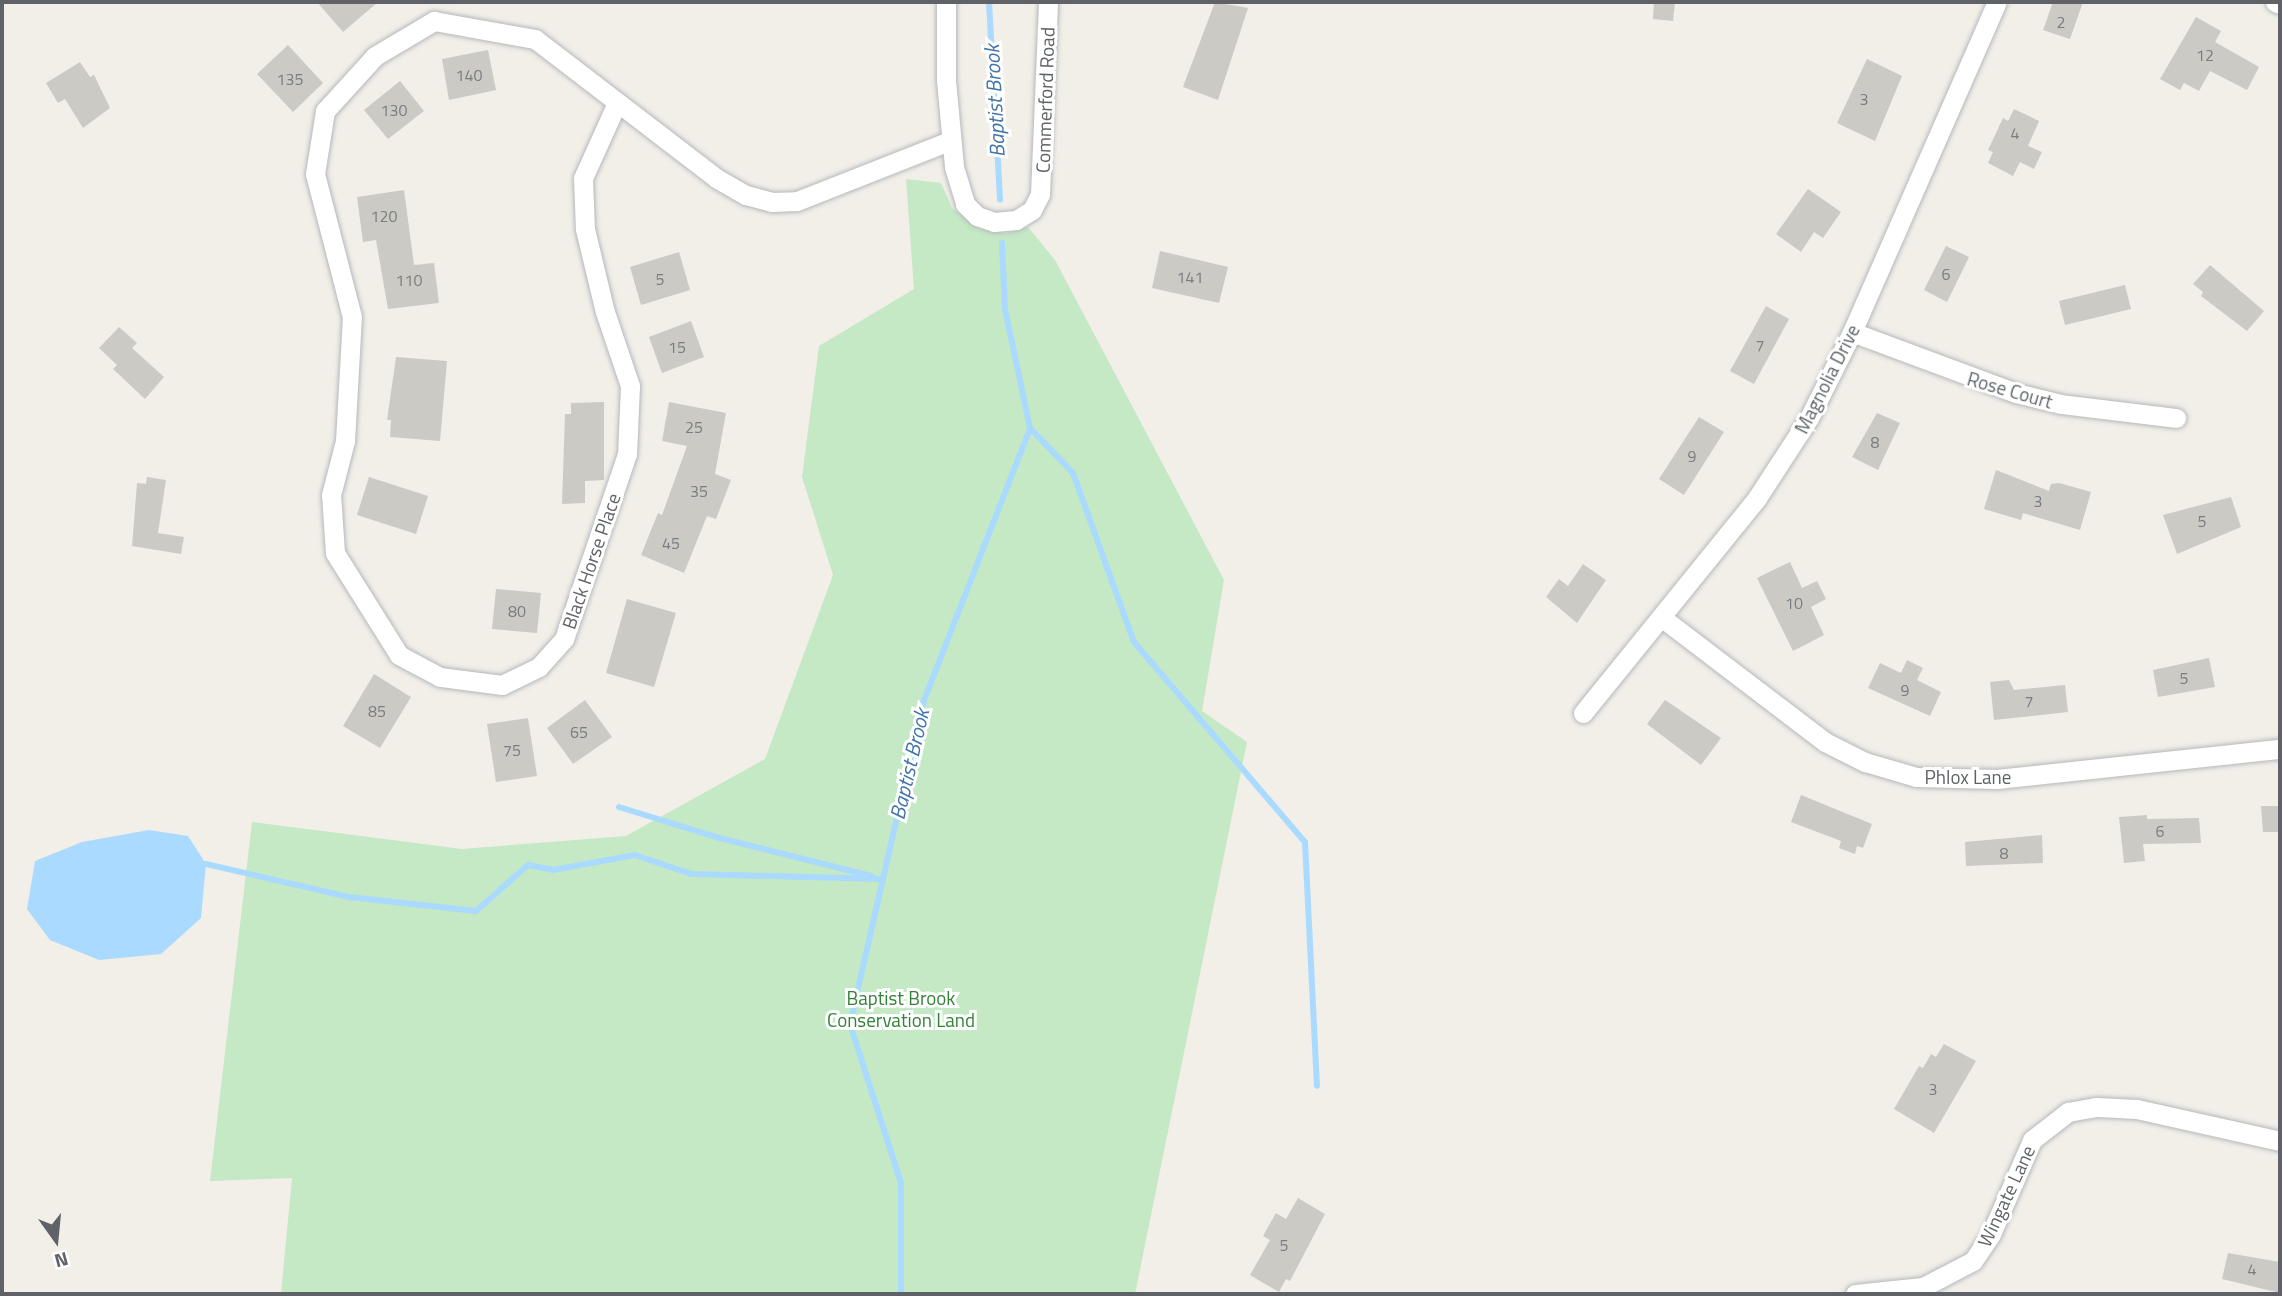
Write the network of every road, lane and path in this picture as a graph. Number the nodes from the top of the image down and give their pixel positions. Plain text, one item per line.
1 (946, 2) edge
2 (1048, 2) edge
3 (1997, 2) edge
4 (2275, 2) edge
5 (2280, 5) edge
6 (616, 105) junction
7 (949, 141) junction
8 (1853, 332) junction
9 (2176, 418) dead end
10 (1661, 617) junction
11 (1583, 713) dead end
12 (2280, 749) edge
13 (2280, 1141) edge
14 (1855, 1294) edge

1 - 7 street, Commerford Road
2 - 7 street, Commerford Road
3 - 8 street, Magnolia Drive
4 - 5 street
6 - 6 street, Black Horse Place
6 - 7 street, Black Horse Place
8 - 9 street, Rose Court
8 - 10 street, Magnolia Drive
10 - 11 street, Magnolia Drive
10 - 12 street, Phlox Lane
13 - 14 street, Wingate Lane

